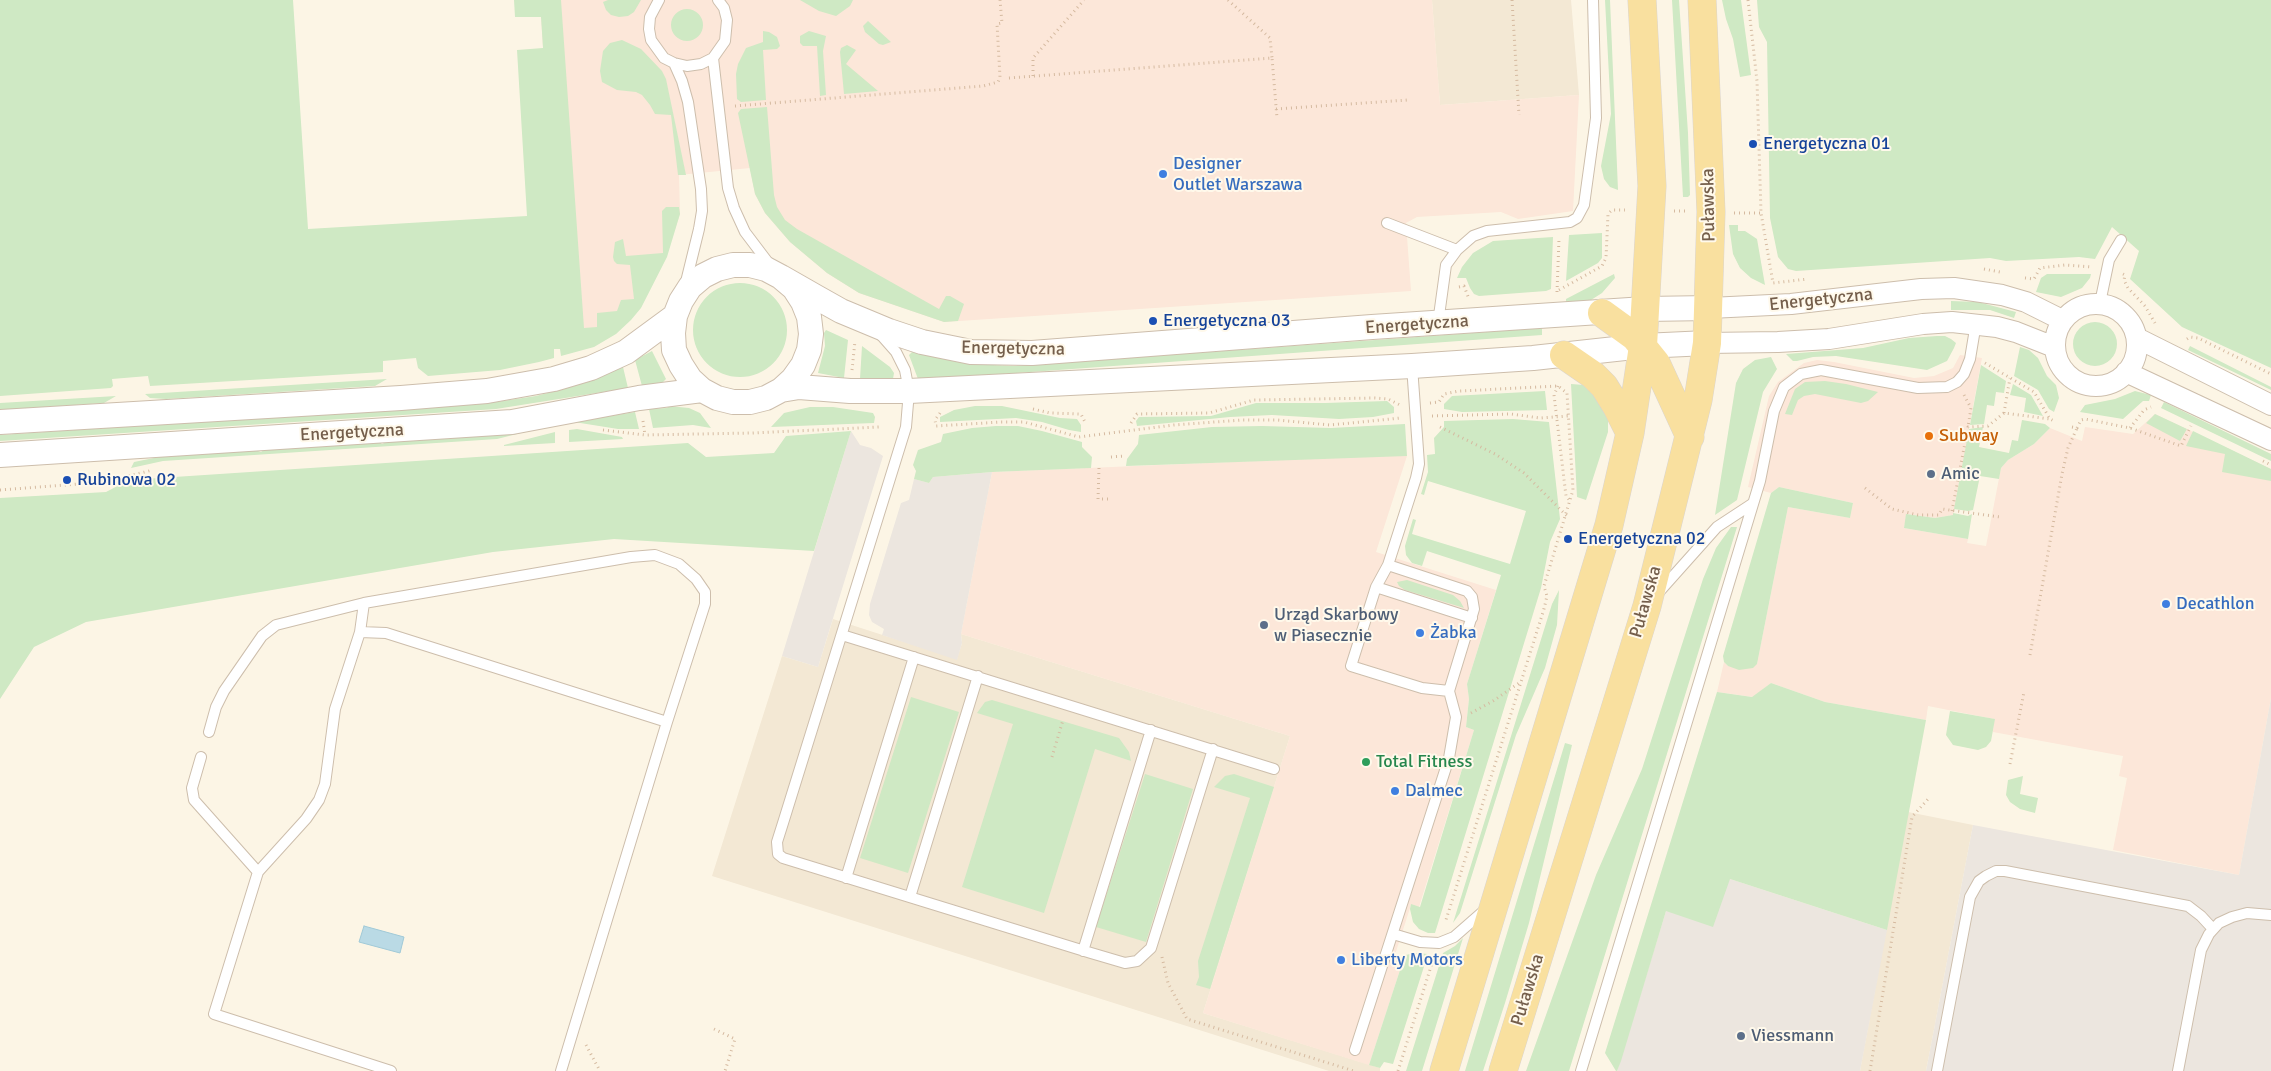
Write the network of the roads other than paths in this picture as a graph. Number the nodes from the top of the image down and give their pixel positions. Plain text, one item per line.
1 (660, 0) edge
2 (718, 0) edge
3 (1593, 0) edge
4 (1642, 0) edge
5 (1702, 0) edge
6 (712, 58) junction
7 (674, 63) junction
8 (1387, 223) dead end
9 (2120, 240) dead end
10 (1456, 250) junction
11 (781, 277) junction
12 (2100, 303) junction
13 (1710, 308) junction
14 (678, 309) junction
15 (1645, 309) junction
16 (1602, 313) junction
17 (2062, 320) junction
18 (865, 322) junction
19 (1438, 323) junction
20 (1976, 323) junction
21 (2137, 338) junction
22 (1707, 343) junction
23 (1643, 346) junction
24 (2054, 347) junction
25 (1564, 355) junction
26 (1412, 366) junction
27 (2126, 372) junction
28 (702, 390) junction
29 (781, 390) junction
30 (909, 391) junction
31 (2271, 405) edge
32 (0, 422) edge
33 (1630, 433) junction
34 (1690, 437) junction
35 (2271, 440) edge
36 (0, 455) edge
37 (1752, 504) junction
38 (1388, 566) junction
39 (1376, 587) junction
40 (364, 603) junction
41 (1647, 606) junction
42 (1472, 618) junction
43 (360, 632) junction
44 (842, 635) junction
45 (914, 657) junction
46 (978, 676) junction
47 (1449, 691) junction
48 (666, 722) junction
49 (1152, 730) junction
50 (209, 732) dead end
51 (1213, 749) junction
52 (201, 757) dead end
53 (1274, 769) dead end
54 (258, 872) junction
55 (846, 878) junction
56 (910, 897) junction
57 (1495, 902) junction
58 (2271, 915) edge
59 (2213, 930) junction
60 (1393, 934) junction
61 (1084, 950) junction
62 (1355, 1050) dead end
63 (391, 1071) edge
64 (561, 1071) edge
65 (1444, 1071) edge
66 (1503, 1071) edge
67 (1581, 1071) edge
68 (1938, 1071) edge
69 (2178, 1071) edge

1 - 7 lane
2 - 6 lane
3 - 10 lane
4 - 15 main road
5 - 13 main road, Puławska
6 - 7 lane
6 - 11 lane
7 - 14 lane
8 - 10 lane
9 - 12 lane
10 - 19 lane
11 - 14 street, Energetyczna
11 - 18 street, Energetyczna
11 - 29 street, Energetyczna
12 - 17 street
12 - 21 street
13 - 15 street, Energetyczna
13 - 17 street, Energetyczna
13 - 22 main road, Puławska
14 - 28 street, Energetyczna
14 - 32 street, Energetyczna
15 - 16 street, Energetyczna
15 - 23 main road
16 - 19 street, Energetyczna
16 - 23 main road
17 - 24 street
18 - 19 street, Energetyczna
18 - 30 lane
20 - 22 street, Energetyczna
20 - 24 street, Energetyczna
20 - 37 lane
21 - 27 street
21 - 31 street
22 - 23 street, Energetyczna
22 - 34 main road, Puławska
23 - 25 street, Energetyczna
23 - 33 main road
23 - 34 main road
24 - 27 street
25 - 26 street, Energetyczna
25 - 33 main road
26 - 30 street, Energetyczna
26 - 38 lane
27 - 35 street
28 - 29 street, Energetyczna
28 - 36 street, Energetyczna
29 - 30 street, Energetyczna
30 - 44 lane
33 - 57 main road
34 - 41 main road, Puławska
37 - 41 lane
37 - 67 lane
38 - 39 lane
38 - 42 lane
39 - 42 lane
39 - 47 lane
40 - 43 lane
40 - 48 lane
40 - 50 lane
41 - 66 main road, Puławska
42 - 47 lane
43 - 48 lane
43 - 54 lane
44 - 45 lane
44 - 55 lane
45 - 46 lane
45 - 55 lane
46 - 49 lane
46 - 56 lane
47 - 60 lane
48 - 64 lane
49 - 51 lane
49 - 61 lane
51 - 53 lane
51 - 61 lane
52 - 54 lane
54 - 63 lane
55 - 56 lane
56 - 61 lane
57 - 60 lane
57 - 65 main road
58 - 59 lane
59 - 68 lane
59 - 69 lane
60 - 62 lane

